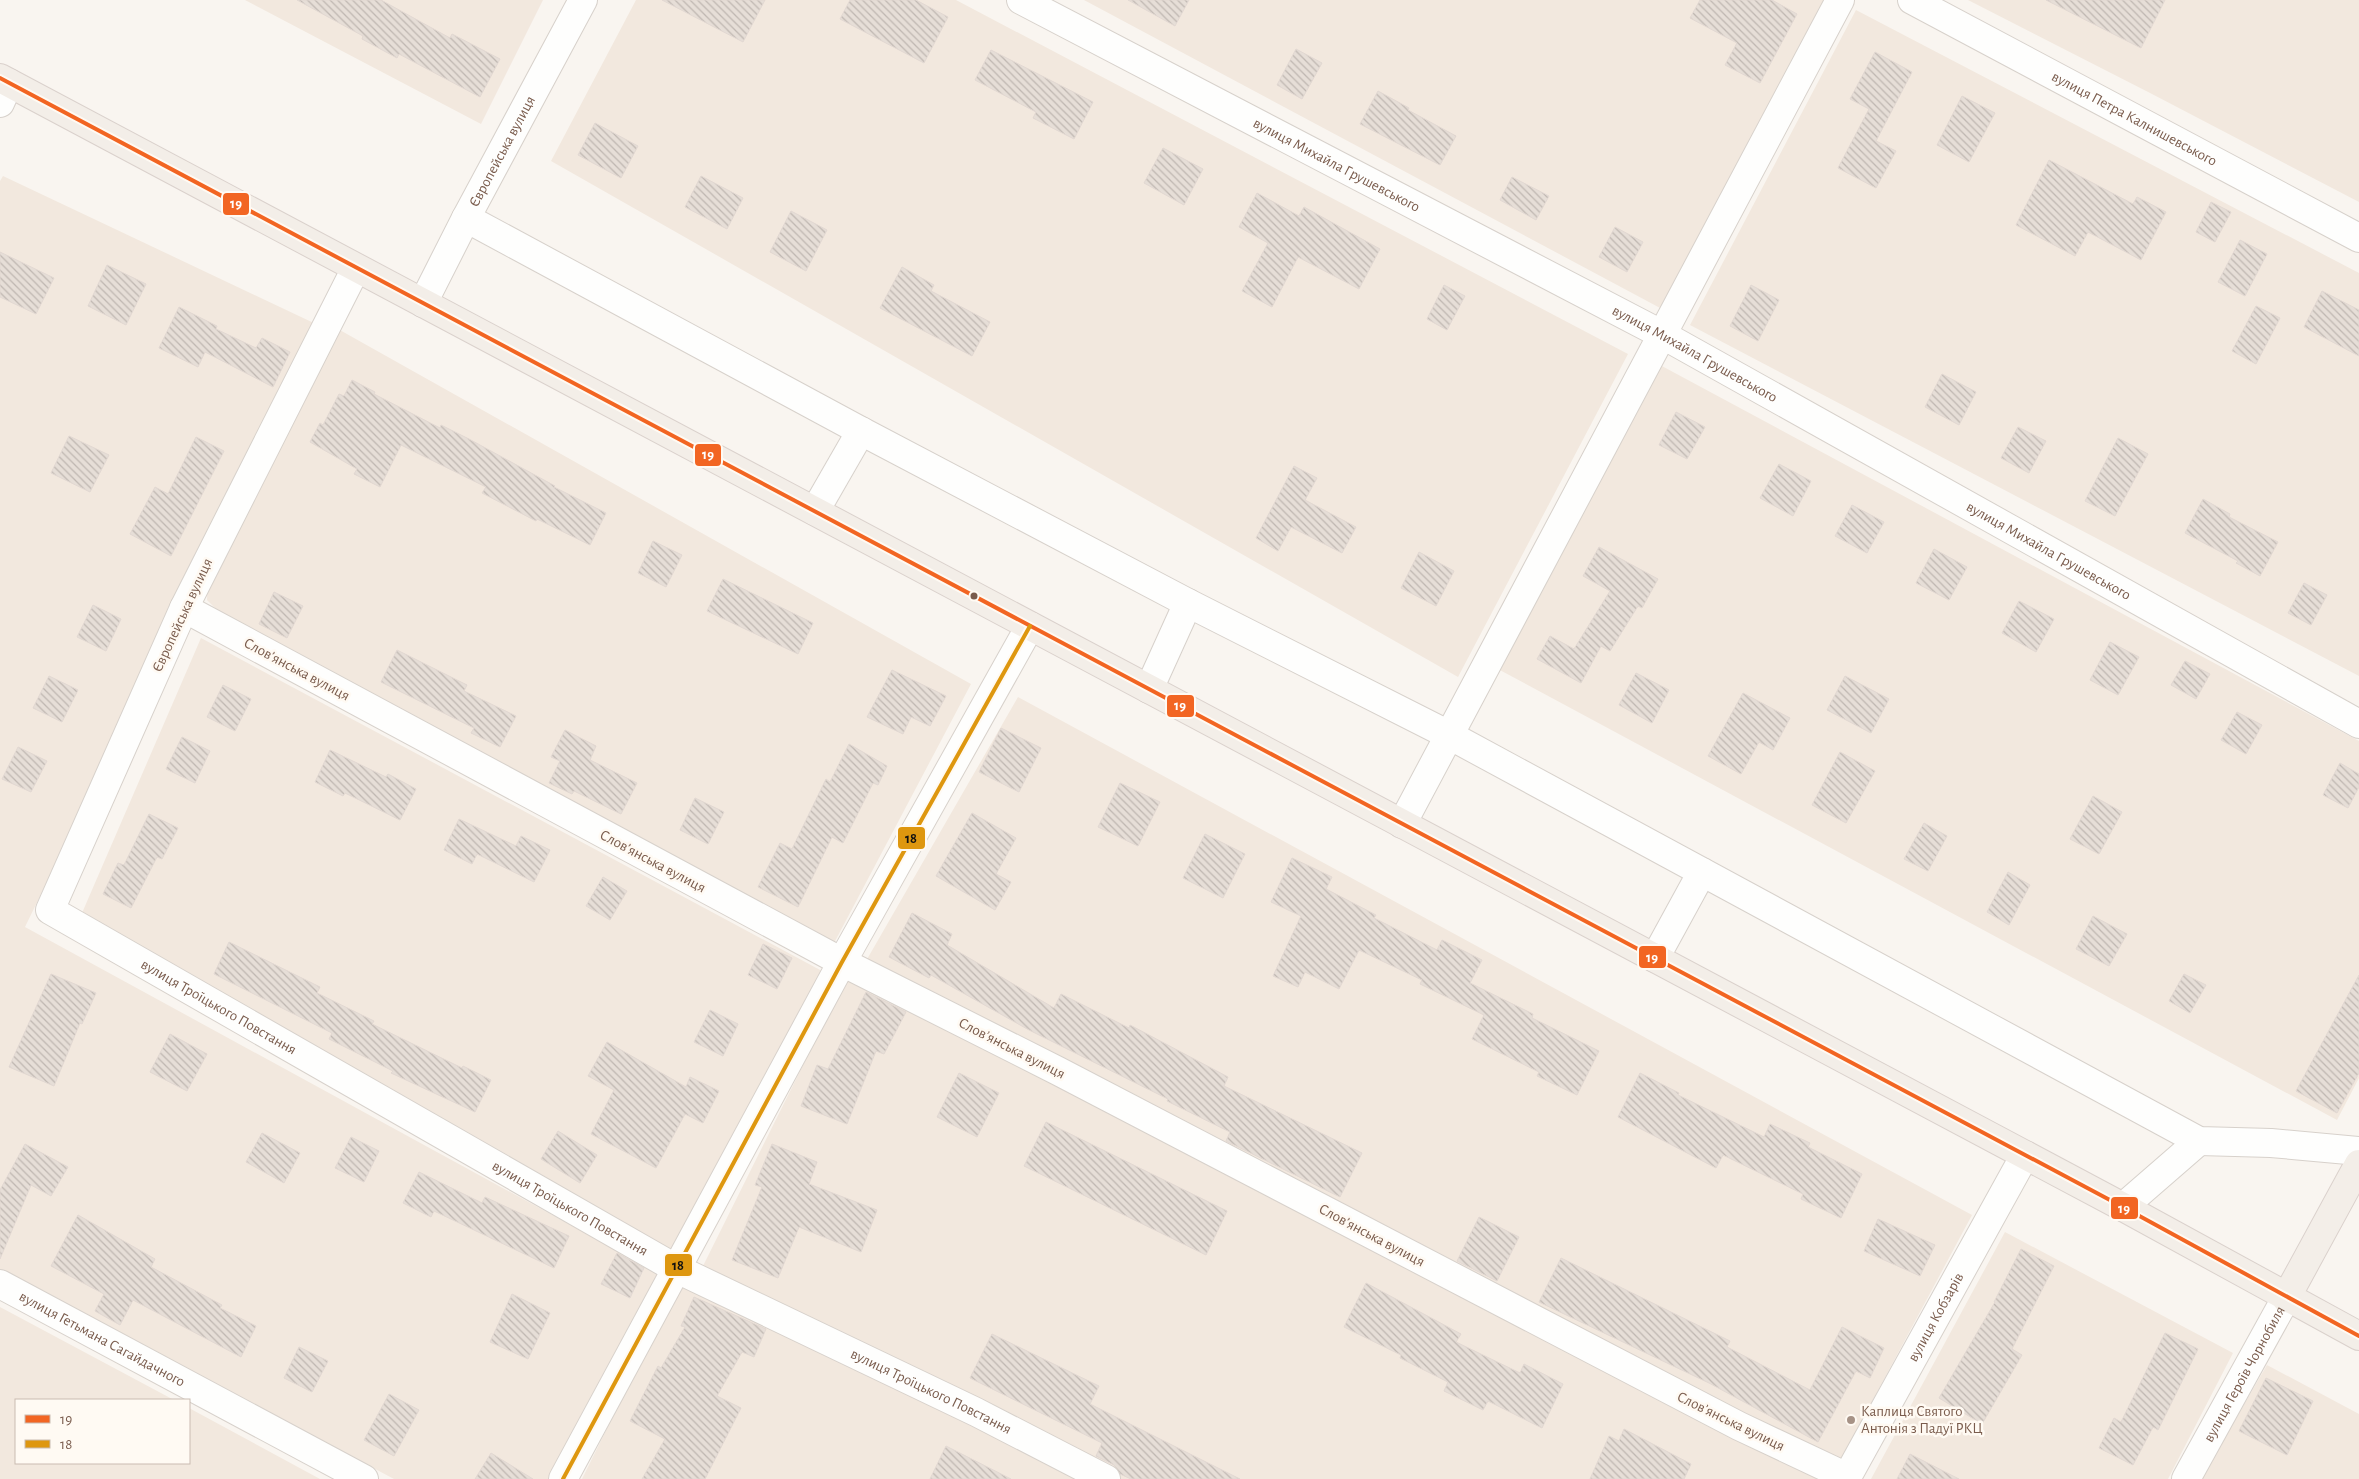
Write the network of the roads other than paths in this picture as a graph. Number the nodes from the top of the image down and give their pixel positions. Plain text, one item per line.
1 (583, 0) edge
2 (1021, 0) edge
3 (1840, 0) edge
4 (1912, 0) edge
5 (3, 88) edge
6 (466, 218) junction
7 (2359, 238) edge
8 (356, 268) junction
9 (423, 303) junction
10 (1663, 335) junction
11 (861, 431) junction
12 (815, 511) junction
13 (1188, 603) junction
14 (184, 608) junction
15 (1030, 626) junction
16 (1149, 689) junction
17 (2359, 724) edge
18 (1449, 735) junction
19 (1402, 824) junction
20 (1702, 872) junction
21 (50, 910) joint
22 (1655, 958) junction
23 (842, 962) junction
24 (2199, 1141) junction
25 (2359, 1151) edge
26 (2025, 1155) junction
27 (2359, 1164) edge
28 (2123, 1207) junction
29 (675, 1268) junction
30 (0, 1284) edge
31 (2286, 1298) junction
32 (2359, 1336) edge
33 (1846, 1478) edge
34 (364, 1479) edge
35 (563, 1479) edge
36 (1106, 1479) edge
37 (2186, 1479) edge

1 - 6 street, Європейська вулиця
2 - 10 street, вулиця Михайла Грушевського
3 - 10 street
4 - 7 street, вулиця Петра Калнишевського
5 - 8 main road
6 - 9 street, Європейська вулиця
6 - 11 street
8 - 9 main road
8 - 14 street, Європейська вулиця
9 - 12 main road
10 - 17 street, вулиця Михайла Грушевського
10 - 18 street
11 - 12 street
11 - 13 street
12 - 15 main road
13 - 16 street
13 - 18 street
14 - 21 street, Європейська вулиця
14 - 23 street, Словʼянська вулиця
15 - 16 main road
15 - 23 street
16 - 19 main road
18 - 19 street
18 - 20 street
19 - 22 main road
20 - 22 street
20 - 24 street
21 - 29 street, вулиця Троїцького Повстання
22 - 26 main road
23 - 29 street
23 - 33 street, Словʼянська вулиця
24 - 25 street
24 - 28 street
26 - 28 main road
26 - 33 street, вулиця Кобзарів
27 - 31 main road, вулиця Героїв Чорнобиля
28 - 31 main road
29 - 35 street
29 - 36 street, вулиця Троїцького Повстання
30 - 34 street, вулиця Гетьмана Сагайдачного
31 - 32 main road
31 - 37 street, вулиця Героїв Чорнобиля

